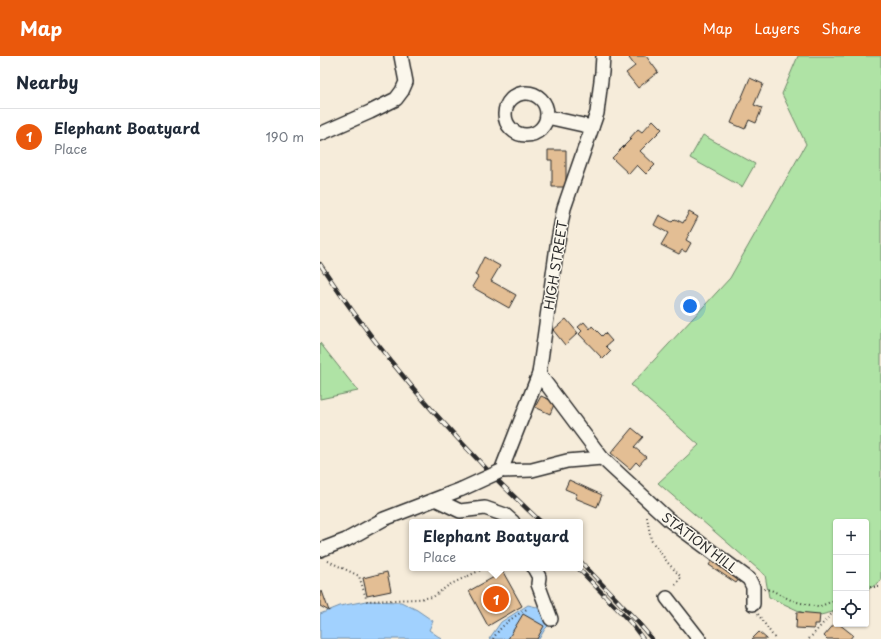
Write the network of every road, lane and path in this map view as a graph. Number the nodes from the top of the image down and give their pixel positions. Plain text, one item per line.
1 (401, 56) edge
2 (603, 56) edge
3 (547, 117) dead end
4 (592, 127) junction
5 (320, 134) edge
6 (539, 374) junction
7 (602, 458) junction
8 (502, 472) junction
9 (437, 500) junction
10 (644, 513) dead end
11 (510, 519) edge
12 (323, 555) edge
13 (479, 571) edge
14 (536, 571) edge
15 (753, 587) junction
16 (869, 587) edge
17 (881, 587) edge
18 (667, 598) joint
19 (833, 601) edge
20 (753, 604) joint
21 (527, 609) dead end
22 (833, 612) edge
23 (551, 619) dead end
24 (493, 639) edge
25 (699, 639) edge
26 (775, 639) edge
27 (809, 639) edge

1 - 5 street
2 - 4 street, HIGH STREET
3 - 4 street
4 - 6 street, HIGH STREET
6 - 7 street, STATION HILL
6 - 8 street, HIGH STREET
7 - 8 street
7 - 15 street, STATION HILL
8 - 9 street, bridge
9 - 11 street
9 - 12 street
10 - 18 path
12 - 13 path
14 - 23 street
15 - 19 path
15 - 20 street
16 - 17 path
18 - 25 street
20 - 26 path
21 - 24 path
22 - 27 path

